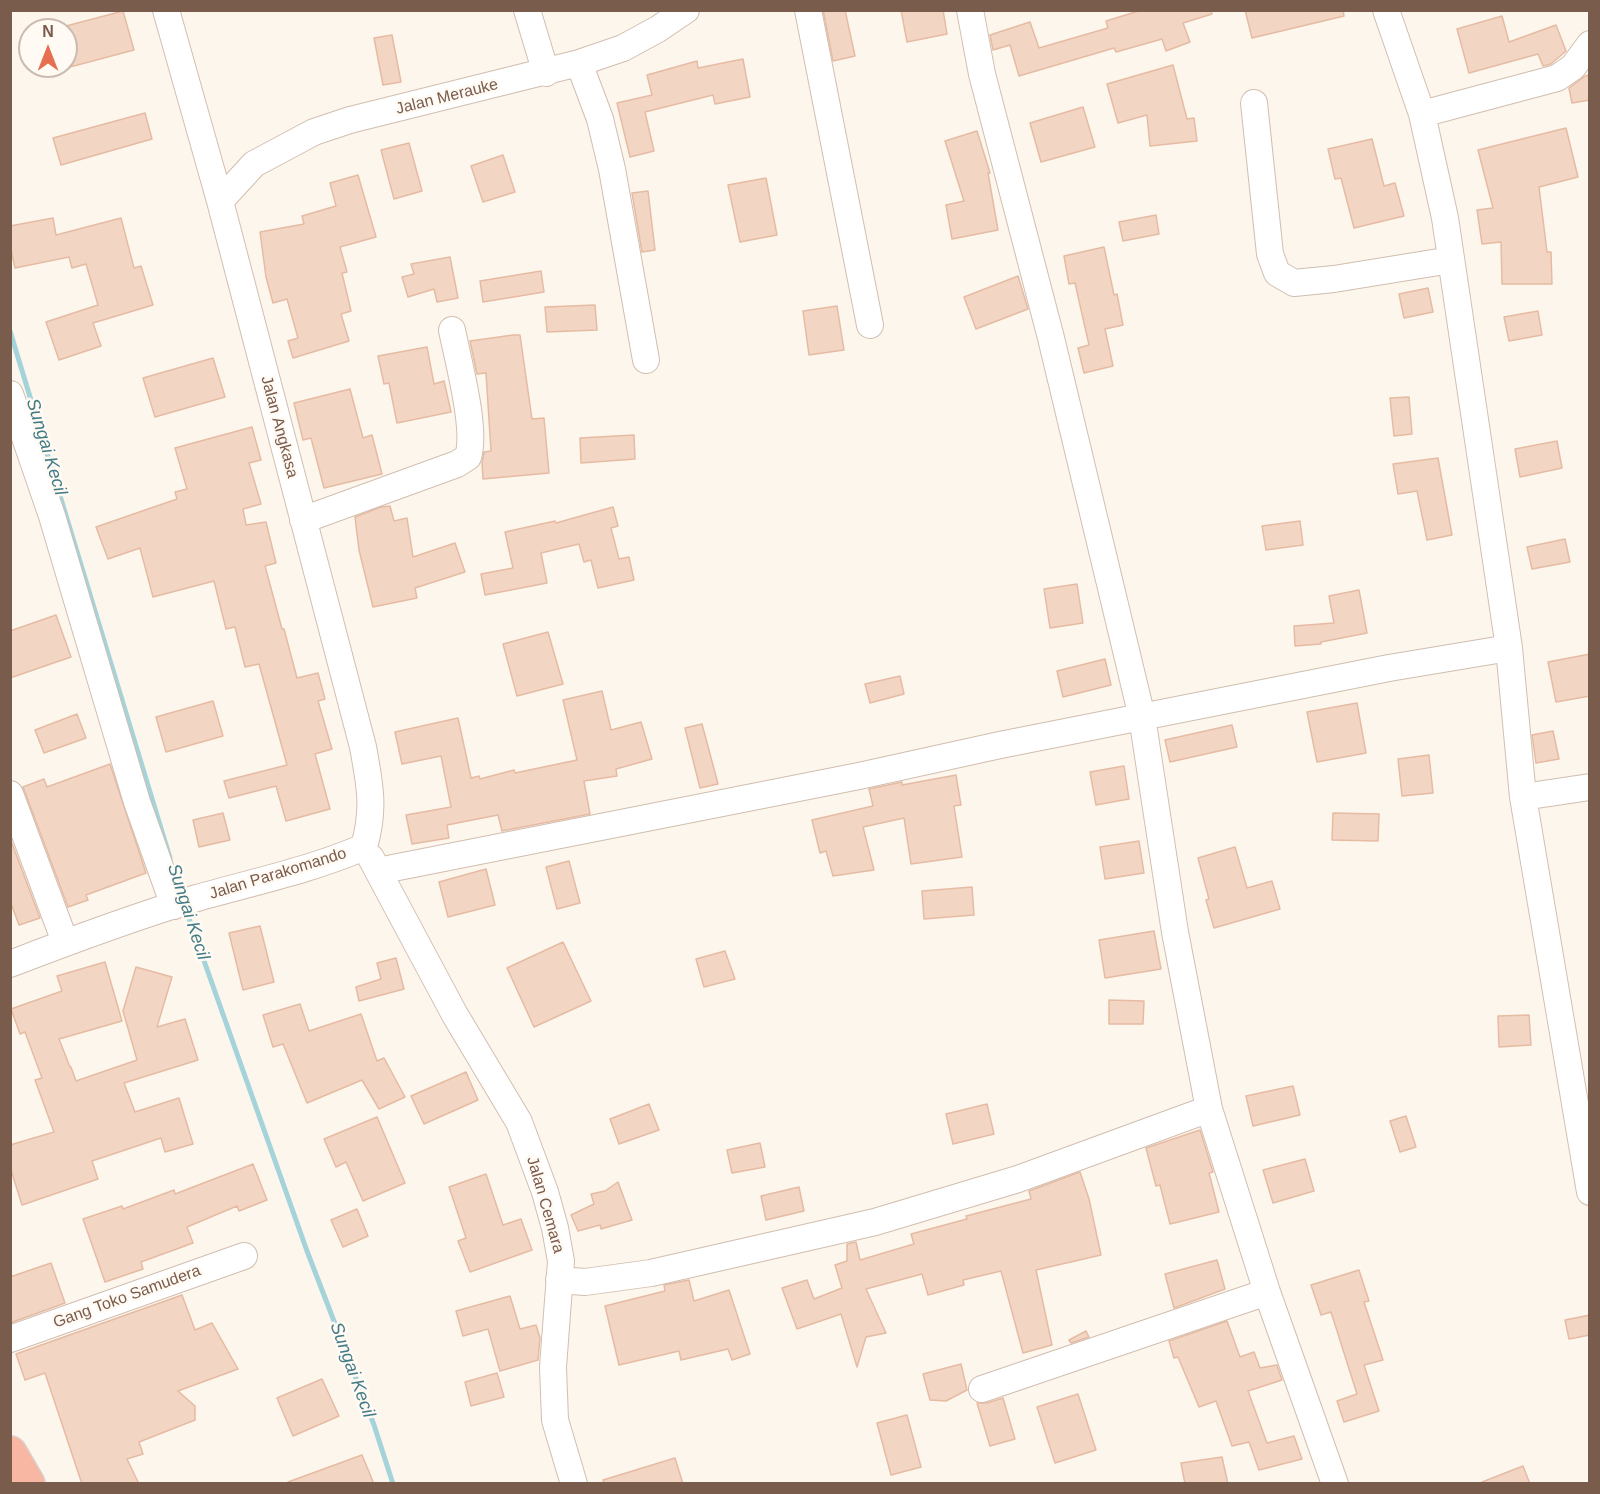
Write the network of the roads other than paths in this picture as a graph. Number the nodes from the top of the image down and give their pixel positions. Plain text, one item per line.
1 (166, 10) edge
2 (527, 10) edge
3 (686, 10) edge
4 (808, 10) edge
5 (970, 10) edge
6 (1386, 10) edge
7 (1590, 44) edge
8 (579, 63) junction
9 (546, 73) junction
10 (1254, 103) dead end
11 (1422, 114) junction
12 (220, 201) junction
13 (1451, 260) junction
14 (870, 325) dead end
15 (452, 330) dead end
16 (646, 360) dead end
17 (10, 394) edge
18 (303, 520) junction
19 (1509, 648) junction
20 (1142, 717) junction
21 (1590, 786) edge
22 (10, 794) edge
23 (1522, 797) junction
24 (364, 847) junction
25 (378, 871) junction
26 (183, 903) junction
27 (65, 942) junction
28 (10, 964) edge
29 (455, 1016) joint
30 (1209, 1109) junction
31 (1590, 1192) edge
32 (244, 1256) dead end
33 (560, 1280) junction
34 (1267, 1292) junction
35 (10, 1339) edge
36 (982, 1389) dead end
37 (10, 1453) edge
38 (28, 1484) edge
39 (574, 1484) edge
40 (1335, 1484) edge

1 - 12 street, Jalan Angkasa
2 - 9 street
3 - 8 street, Jalan Merauke
4 - 14 street
5 - 20 street
6 - 11 street
7 - 11 street
8 - 9 street, Jalan Merauke
8 - 16 street
9 - 12 street, Jalan Merauke
10 - 13 street
11 - 13 street
12 - 18 street, Jalan Angkasa
13 - 19 street
15 - 18 street
17 - 26 street
18 - 24 street, Jalan Angkasa
19 - 20 street
19 - 23 street
20 - 25 street
20 - 30 street
21 - 23 street
22 - 27 street
23 - 31 street
24 - 25 street, Jalan Parakomando
24 - 26 street, Jalan Parakomando
25 - 29 street, Jalan Parakomando
26 - 27 street, Jalan Parakomando
27 - 28 street, Jalan Parakomando
29 - 33 street, Jalan Cemara
30 - 33 street
30 - 34 street
32 - 35 street, Gang Toko Samudera
33 - 39 street, Jalan Cemara
34 - 36 street
34 - 40 street
37 - 38 highway

